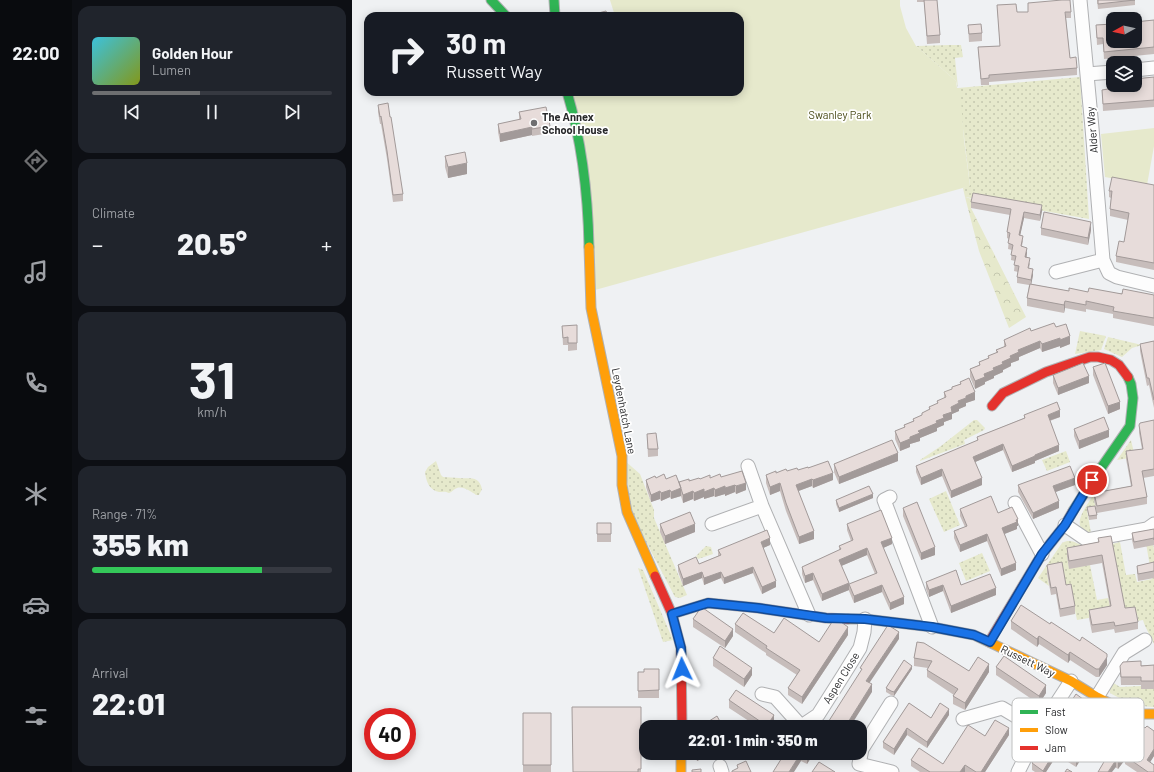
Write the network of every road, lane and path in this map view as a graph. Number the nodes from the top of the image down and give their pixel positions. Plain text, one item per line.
1 (491, 0) edge
2 (554, 0) edge
3 (1080, 0) edge
4 (502, 12) edge
5 (555, 12) edge
6 (1154, 68) edge
7 (1142, 69) edge
8 (1106, 73) edge
9 (1088, 74) junction
10 (568, 96) edge
11 (1103, 260) junction
12 (1056, 272) dead end
13 (1154, 286) edge
14 (992, 406) dead end
15 (748, 466) dead end
16 (890, 497) dead end
17 (1015, 503) dead end
18 (762, 506) junction
19 (712, 524) dead end
20 (1154, 524) edge
21 (1065, 525) junction
22 (1042, 554) junction
23 (672, 614) junction
24 (809, 615) junction
25 (865, 619) junction
26 (932, 627) junction
27 (1145, 640) dead end
28 (990, 642) junction
29 (1071, 681) junction
30 (762, 694) dead end
31 (1097, 697) joint
32 (1060, 698) edge
33 (891, 703) dead end
34 (1012, 714) edge
35 (963, 719) dead end
36 (682, 720) edge
37 (794, 720) edge
38 (810, 720) edge
39 (681, 760) edge
40 (1023, 762) edge
41 (681, 772) edge
42 (892, 772) edge
43 (1018, 772) edge

1 - 4 street
2 - 5 street
3 - 9 street, Alder Way
6 - 7 street
8 - 9 street
9 - 11 street, Alder Way
10 - 23 street, Leydenhatch Lane
11 - 12 street
11 - 13 street
14 - 21 street
15 - 18 street
16 - 26 street
17 - 22 street
18 - 19 street
18 - 24 street
20 - 21 street
21 - 22 street
22 - 28 street
23 - 24 street, Russett Way
23 - 36 street, Leydenhatch Lane
24 - 25 street, Russett Way
25 - 26 street, Russett Way
25 - 38 street, Aspen Close
26 - 28 street, Russett Way
27 - 31 street
28 - 29 street, Russett Way
29 - 31 street, Russett Way
29 - 32 street
30 - 37 street, Aspen Close
33 - 42 street
34 - 35 street
39 - 41 street
40 - 43 street

